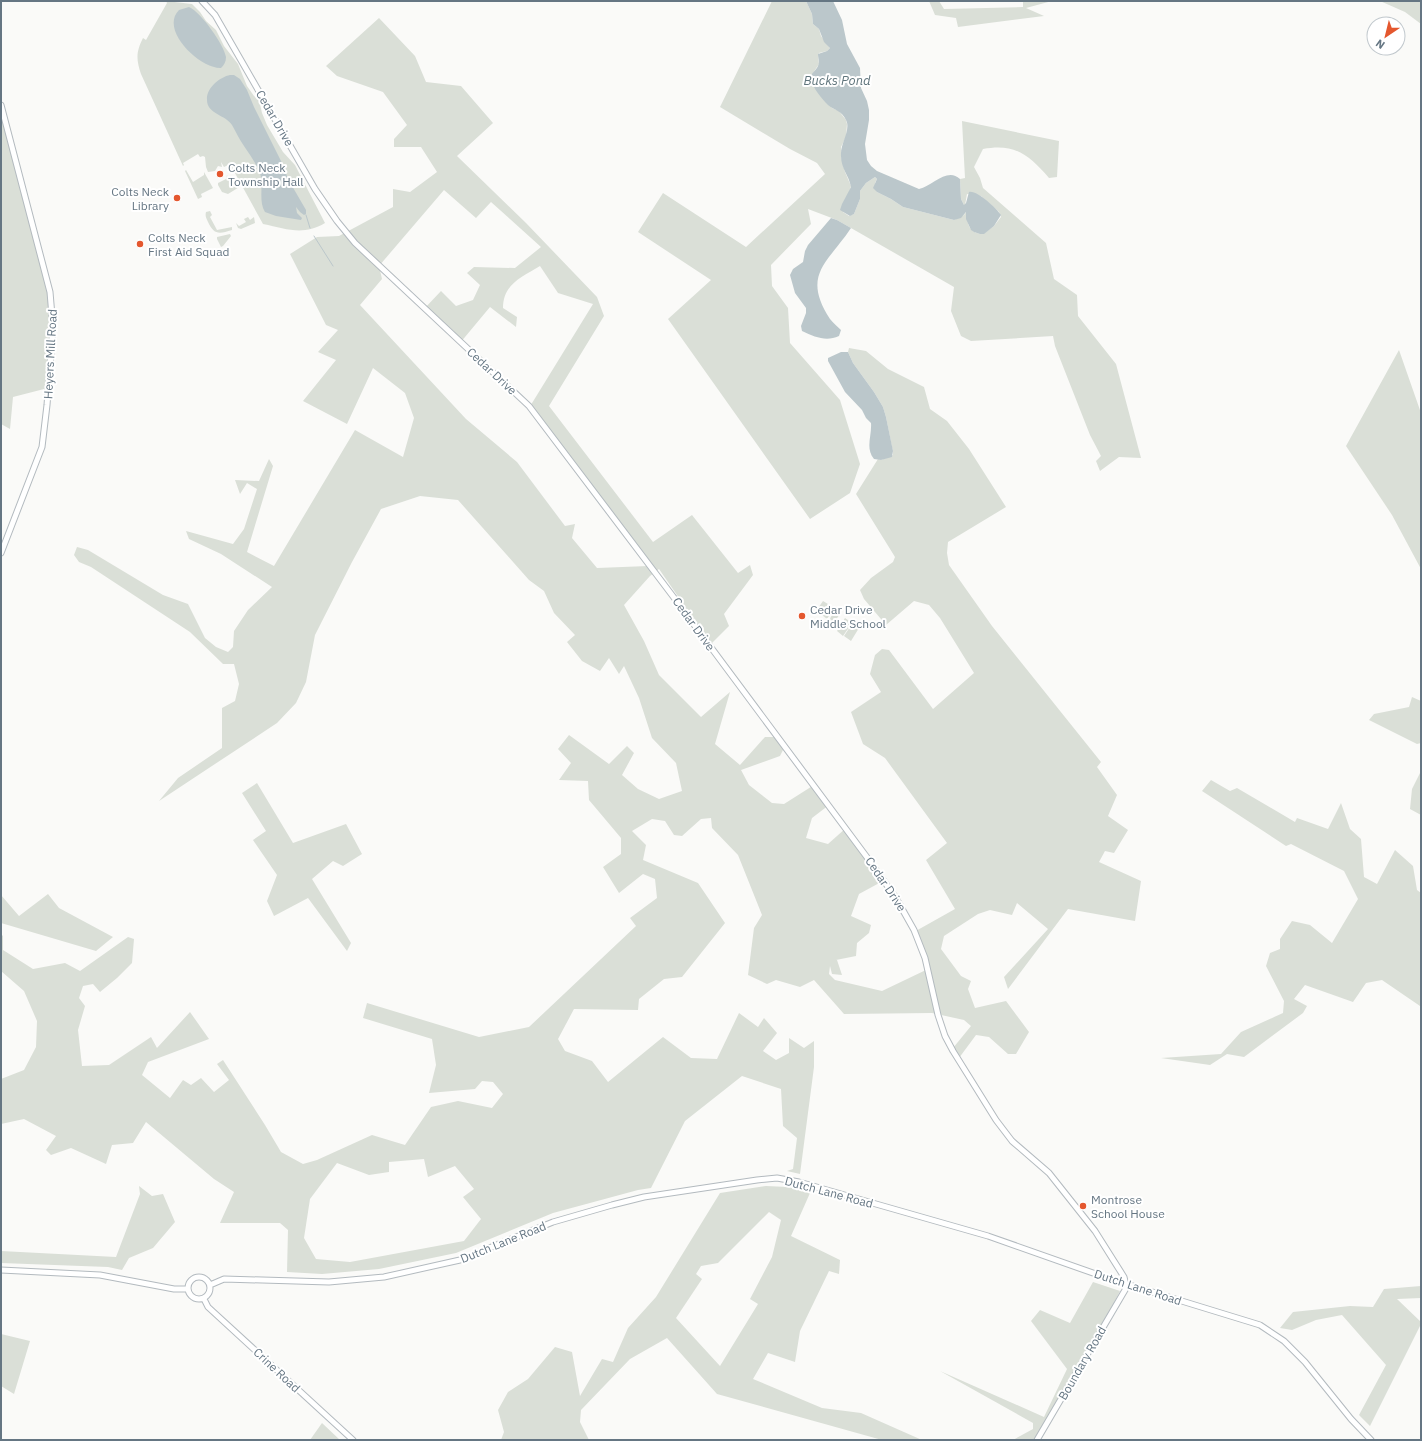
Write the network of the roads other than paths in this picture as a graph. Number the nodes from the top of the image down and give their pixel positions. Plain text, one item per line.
1 (202, 1) edge
2 (1, 105) edge
3 (1, 553) edge
4 (1, 1270) edge
5 (210, 1285) junction
6 (1126, 1285) junction
7 (188, 1289) junction
8 (204, 1298) junction
9 (352, 1440) edge
10 (1037, 1440) edge
11 (1371, 1440) edge

1 - 6 street, Cedar Drive
2 - 3 street, Heyers Mill Road
4 - 7 street
5 - 6 street, Dutch Lane Road
5 - 7 street
5 - 8 street
6 - 10 street, Boundary Road
6 - 11 street, Dutch Lane Road
7 - 8 street, Crine Road
8 - 9 street, Crine Road

